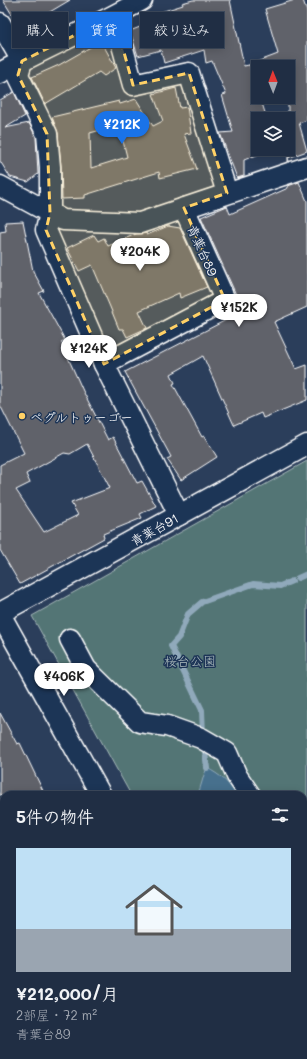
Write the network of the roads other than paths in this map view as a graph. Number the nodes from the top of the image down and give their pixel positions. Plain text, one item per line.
1 (142, 0) edge
2 (121, 12) edge
3 (0, 23) edge
4 (76, 35) edge
5 (123, 48) edge
6 (22, 61) junction
7 (0, 73) edge
8 (307, 167) edge
9 (0, 186) edge
10 (227, 194) junction
11 (184, 208) junction
12 (50, 213) junction
13 (104, 364) junction
14 (307, 445) edge
15 (179, 515) junction
16 (0, 613) edge
17 (70, 639) dead end
18 (99, 791) edge
19 (247, 791) edge

1 - 2 street
3 - 6 street
4 - 6 street
5 - 10 street
6 - 7 street
6 - 12 street
8 - 10 street
9 - 12 street
10 - 11 street
11 - 12 street
11 - 13 street, 青葉台89
12 - 13 street
13 - 15 street
14 - 15 street, 青葉台91
15 - 16 street, 青葉台91
16 - 18 street
17 - 19 street

